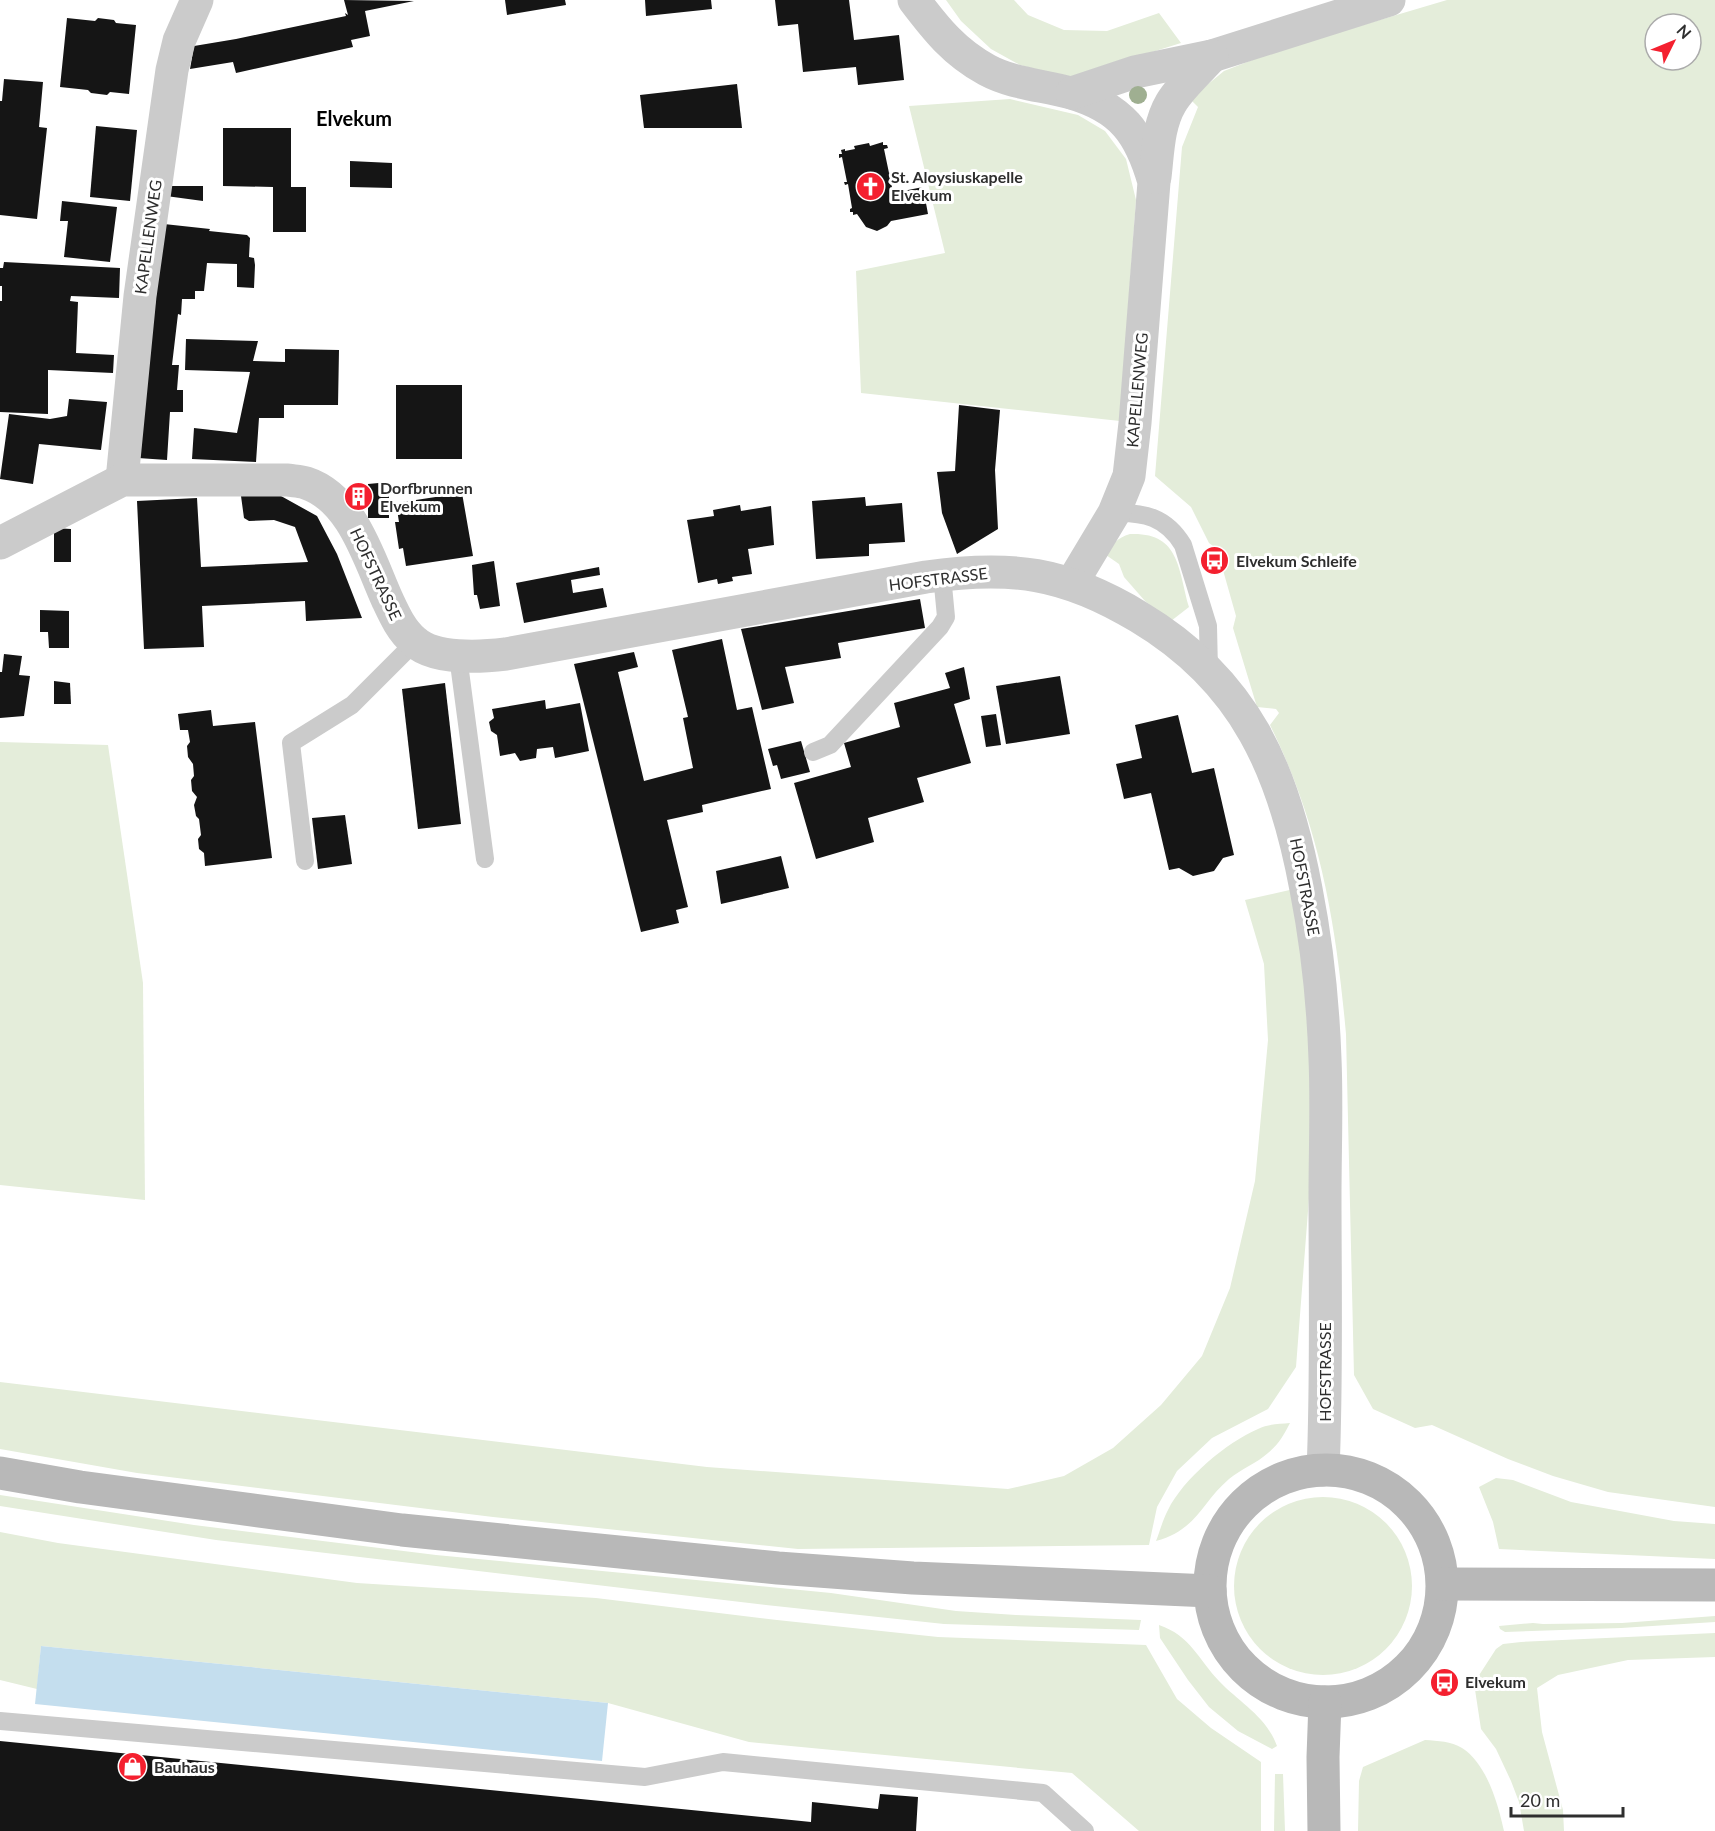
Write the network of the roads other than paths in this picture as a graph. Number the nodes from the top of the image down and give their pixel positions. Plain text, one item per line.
1 (197, 0) edge
2 (914, 0) edge
3 (1389, 0) edge
4 (1212, 56) junction
5 (1072, 93) junction
6 (1154, 182) junction
7 (122, 480) junction
8 (1114, 513) junction
9 (0, 543) edge
10 (942, 575) junction
11 (1072, 583) junction
12 (414, 642) junction
13 (458, 656) junction
14 (1209, 671) junction
15 (813, 752) dead end
16 (485, 859) dead end
17 (305, 861) dead end
18 (1323, 1470) junction
19 (0, 1473) edge
20 (1443, 1584) junction
21 (1715, 1585) edge
22 (1210, 1591) junction
23 (1325, 1702) junction
24 (0, 1721) edge
25 (1085, 1831) edge
26 (1324, 1831) edge

1 - 7 street, KAPELLENWEG
2 - 5 street, KAPELLENWEG
3 - 4 street, KAPELLENWEG
4 - 5 street, KAPELLENWEG
4 - 6 street, KAPELLENWEG
5 - 6 street, KAPELLENWEG
6 - 8 street, KAPELLENWEG
7 - 9 street, HOFSTRASSE
7 - 12 street, HOFSTRASSE
8 - 11 street, KAPELLENWEG
8 - 14 lane
10 - 11 street, HOFSTRASSE
10 - 13 street, HOFSTRASSE
10 - 15 lane
11 - 14 street, HOFSTRASSE
12 - 13 street, HOFSTRASSE
12 - 17 lane
13 - 16 lane
14 - 18 street, HOFSTRASSE
18 - 20 main road
18 - 22 main road
19 - 22 main road
20 - 21 main road
20 - 23 main road
22 - 23 main road
23 - 26 main road
24 - 25 lane

